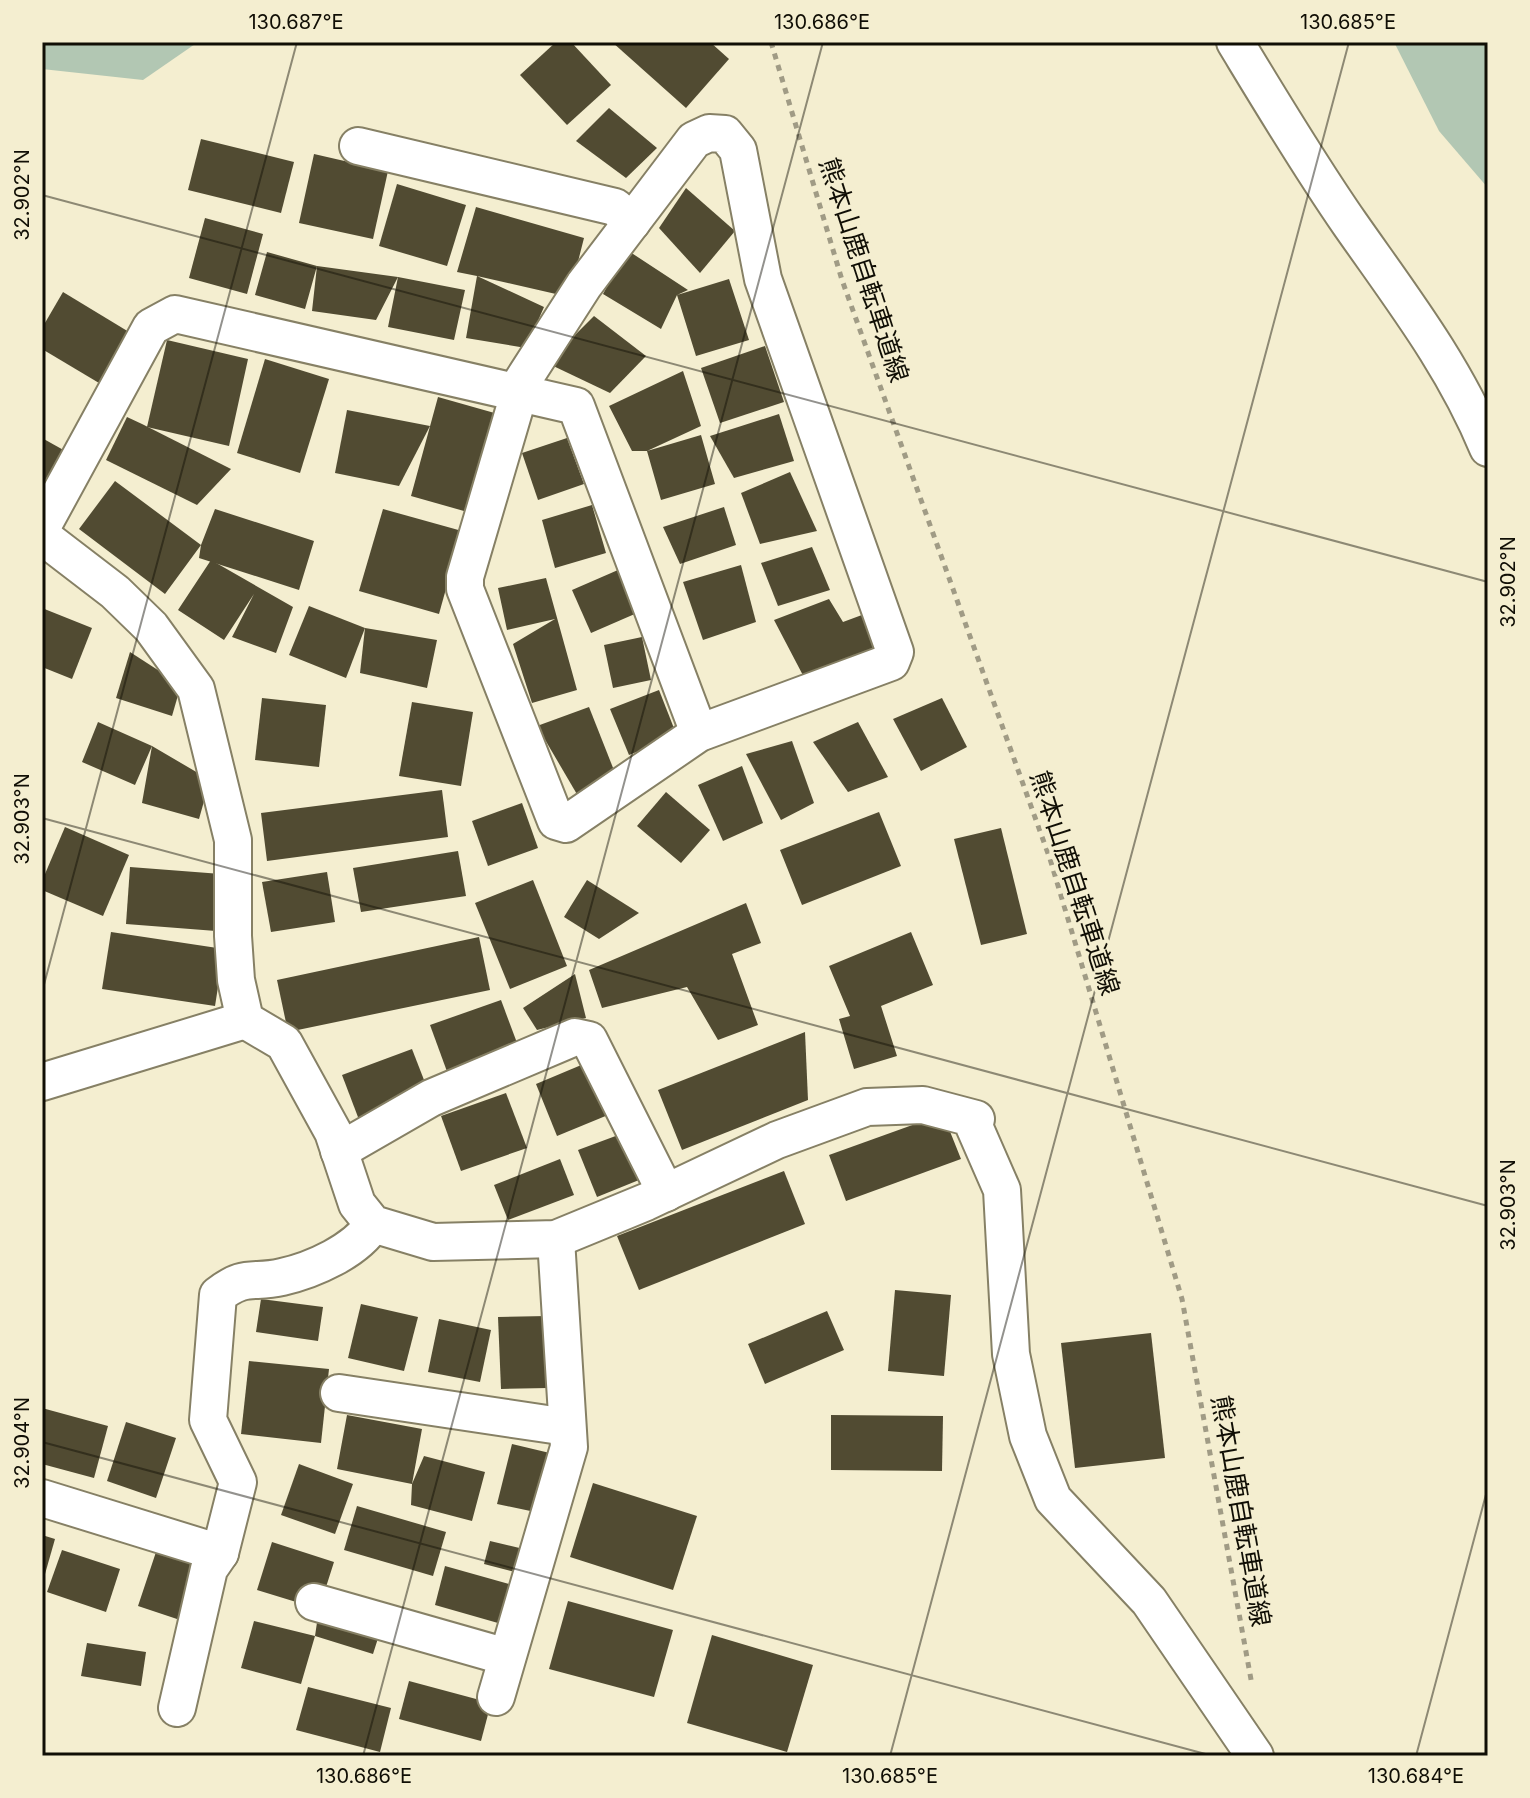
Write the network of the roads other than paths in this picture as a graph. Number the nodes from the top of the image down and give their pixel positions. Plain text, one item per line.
1 (1235, 42) edge
2 (358, 146) dead end
3 (632, 222) junction
4 (520, 391) junction
5 (1488, 448) edge
6 (42, 527) edge
7 (42, 536) edge
8 (699, 733) junction
9 (245, 1020) junction
10 (42, 1082) edge
11 (339, 1151) junction
12 (666, 1193) junction
13 (373, 1224) junction
14 (556, 1239) junction
15 (339, 1393) dead end
16 (567, 1427) junction
17 (42, 1498) edge
18 (220, 1553) junction
19 (314, 1602) dead end
20 (507, 1657) junction
21 (496, 1697) dead end
22 (177, 1708) dead end
23 (1255, 1756) edge

1 - 5 street
2 - 3 street
3 - 4 street
3 - 8 street
4 - 6 street
4 - 8 street
4 - 8 street
7 - 9 street
9 - 10 street
9 - 11 street
11 - 12 street
11 - 13 street
12 - 14 street
12 - 23 street
13 - 14 street
13 - 18 street
14 - 16 street
15 - 16 street
16 - 20 street
17 - 18 street
18 - 22 street
19 - 20 street
20 - 21 street

